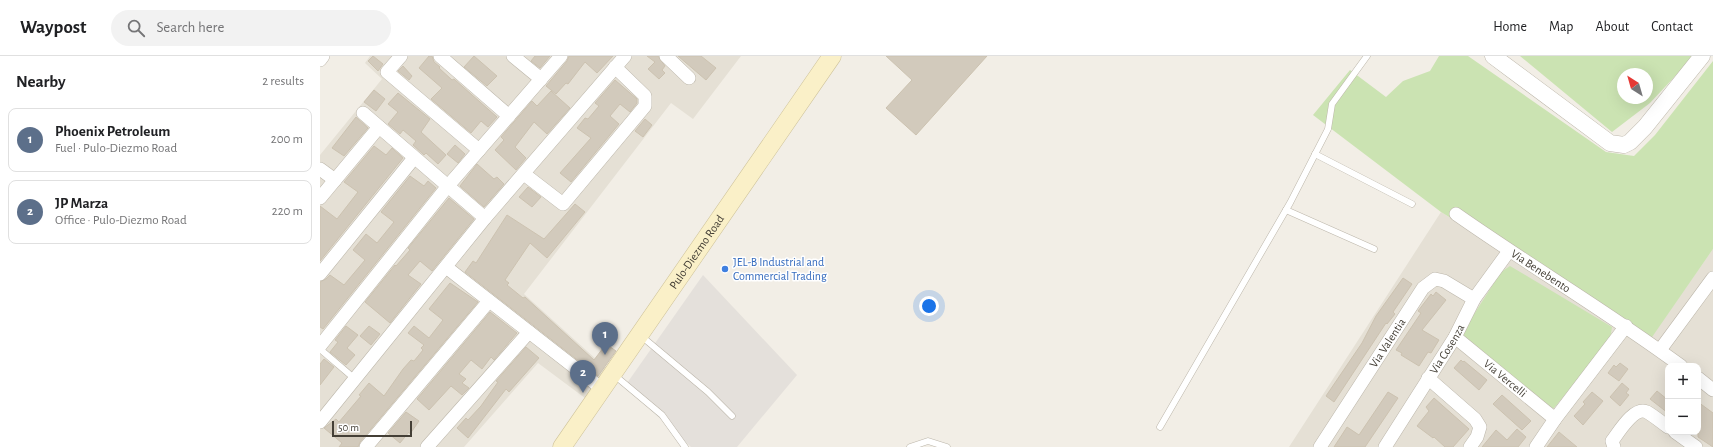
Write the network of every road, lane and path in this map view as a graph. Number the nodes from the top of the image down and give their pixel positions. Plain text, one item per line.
1 (323, 56) edge
2 (401, 56) edge
3 (440, 56) edge
4 (513, 56) edge
5 (561, 56) edge
6 (625, 56) edge
7 (666, 56) edge
8 (832, 56) edge
9 (1366, 56) edge
10 (1493, 56) edge
11 (1702, 56) edge
12 (320, 60) edge
13 (615, 68) junction
14 (688, 78) dead end
15 (541, 79) junction
16 (362, 113) dead end
17 (509, 116) junction
18 (379, 127) junction
19 (479, 150) junction
20 (1316, 154) junction
21 (414, 158) junction
22 (320, 169) edge
23 (524, 174) junction
24 (335, 180) junction
25 (447, 187) junction
26 (320, 198) edge
27 (1412, 204) dead end
28 (1286, 210) junction
29 (1456, 214) dead end
30 (485, 218) junction
31 (1374, 250) dead end
32 (1509, 251) junction
33 (446, 266) junction
34 (320, 274) edge
35 (1713, 278) edge
36 (1474, 299) junction
37 (489, 301) junction
38 (1626, 326) junction
39 (529, 332) junction
40 (639, 334) junction
41 (1455, 337) junction
42 (320, 346) edge
43 (320, 349) edge
44 (1660, 350) junction
45 (1677, 363) edge
46 (612, 373) junction
47 (1428, 378) junction
48 (355, 379) junction
49 (1701, 380) edge
50 (601, 388) junction
51 (1713, 390) edge
52 (732, 416) dead end
53 (1555, 419) junction
54 (320, 422) edge
55 (1665, 425) edge
56 (1160, 427) dead end
57 (1679, 435) edge
58 (366, 447) edge
59 (427, 447) edge
60 (562, 447) edge
61 (685, 447) edge
62 (910, 447) edge
63 (947, 447) edge
64 (1320, 447) edge
65 (1385, 447) edge
66 (1470, 447) edge
67 (1536, 447) edge
68 (1614, 447) edge
69 (1696, 447) edge

1 - 12 street
2 - 19 street
3 - 17 street
4 - 15 street
5 - 15 street
6 - 13 street
7 - 14 street
8 - 40 main road, Pulo-Diezmo Road
9 - 20 lane
10 - 11 street
13 - 23 street
13 - 23 street
15 - 17 street
16 - 18 street
17 - 19 street
18 - 21 street
18 - 24 street
19 - 25 street
20 - 27 lane
20 - 28 lane
21 - 25 street
21 - 34 street
22 - 24 street
23 - 30 street
24 - 26 street
25 - 30 street
25 - 42 street
28 - 31 lane
28 - 56 lane
29 - 32 street, Via Benebento
30 - 33 street
32 - 36 street, Via Cosenza
32 - 38 street, Via Benebento
33 - 37 street
33 - 48 street
35 - 44 street
36 - 41 street, Via Cosenza
36 - 64 street, Via Valentia
37 - 39 street
37 - 58 street
38 - 44 street, Via Benebento
38 - 53 street
39 - 50 street
39 - 59 street
40 - 46 main road, Pulo-Diezmo Road
40 - 52 lane
41 - 47 street, Via Cosenza
41 - 53 street, Via Vercelli
43 - 48 lane
44 - 45 street, Via Benebento
46 - 50 main road, Pulo-Diezmo Road
46 - 61 lane
47 - 65 street, Via Cosenza
47 - 66 street
48 - 54 street
49 - 51 street
50 - 60 main road, Pulo-Diezmo Road
53 - 67 street
55 - 68 street
57 - 69 street
62 - 63 lane

